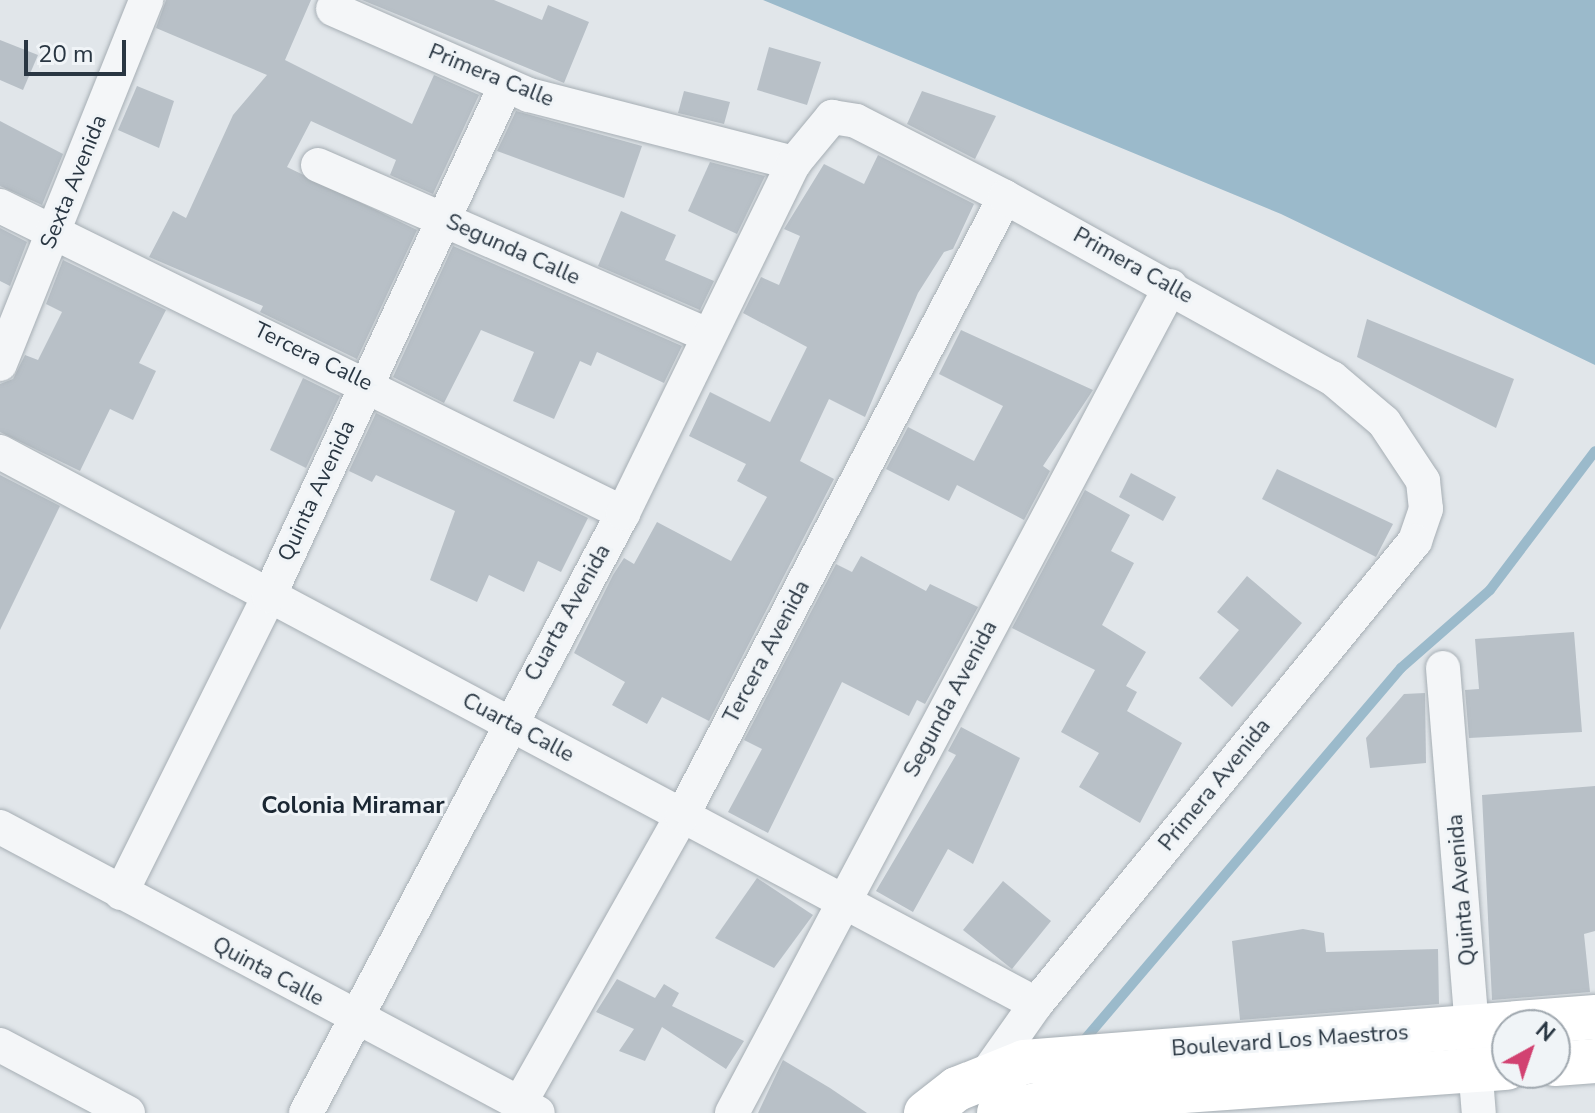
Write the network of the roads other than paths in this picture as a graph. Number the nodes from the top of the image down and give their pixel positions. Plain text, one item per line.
1 (146, 0) edge
2 (333, 9) dead end
3 (506, 85) junction
4 (832, 117) joint
5 (794, 163) junction
6 (318, 165) dead end
7 (1005, 197) junction
8 (0, 206) edge
9 (445, 220) junction
10 (54, 231) junction
11 (1171, 286) junction
12 (707, 335) junction
13 (0, 364) edge
14 (367, 382) junction
15 (0, 452) edge
16 (1409, 452) joint
17 (623, 513) junction
18 (269, 596) junction
19 (1443, 668) dead end
20 (508, 723) junction
21 (682, 816) junction
22 (0, 827) edge
23 (121, 893) junction
24 (843, 902) junction
25 (1036, 1004) junction
26 (1595, 1017) edge
27 (356, 1020) junction
28 (1473, 1027) junction
29 (0, 1045) edge
30 (1595, 1061) edge
31 (1571, 1063) edge
32 (1491, 1067) edge
33 (1491, 1069) edge
34 (1491, 1072) edge
35 (996, 1100) edge
36 (529, 1108) edge
37 (128, 1113) edge
38 (306, 1113) edge
39 (732, 1113) edge
40 (926, 1113) edge
41 (1479, 1113) edge

1 - 10 street, Sexta Avenida
2 - 3 street, Primera Calle
3 - 5 street, Primera Calle
3 - 9 street, Quinta Avenida
4 - 5 street, Cuarta Avenida
4 - 7 street, Primera Calle
5 - 12 street, Cuarta Avenida
6 - 9 street, Segunda Calle
7 - 11 street, Primera Calle
7 - 21 street, Tercera Avenida
8 - 10 street, Tercera Calle
9 - 12 street, Segunda Calle
9 - 14 street, Quinta Avenida
10 - 13 street, Sexta Avenida
10 - 14 street, Tercera Calle
11 - 16 street, Primera Calle
11 - 24 street, Segunda Avenida
12 - 17 street, Cuarta Avenida
14 - 17 street, Tercera Calle
14 - 18 street, Quinta Avenida
15 - 18 street, Cuarta Calle
16 - 25 street, Primera Avenida
17 - 20 street, Cuarta Avenida
18 - 20 street, Cuarta Calle
18 - 23 street, Quinta Avenida
19 - 28 street, Quinta Avenida
20 - 21 street, Cuarta Calle
20 - 27 street, Cuarta Avenida
21 - 24 street, Cuarta Calle
21 - 36 street, Tercera Avenida
22 - 23 street, Quinta Calle
23 - 27 street, Quinta Calle
24 - 25 street, Cuarta Calle
24 - 39 street, Segunda Avenida
25 - 35 street, Primera Avenida
26 - 28 street, Boulevard Los Maestros
27 - 36 street, Quinta Calle
27 - 38 street, Cuarta Avenida
28 - 32 street, Quinta Avenida
28 - 35 street, Boulevard Los Maestros
29 - 37 street
30 - 31 street
33 - 35 street, Boulevard Los Maestros
34 - 41 street, Quinta Avenida
35 - 40 street

